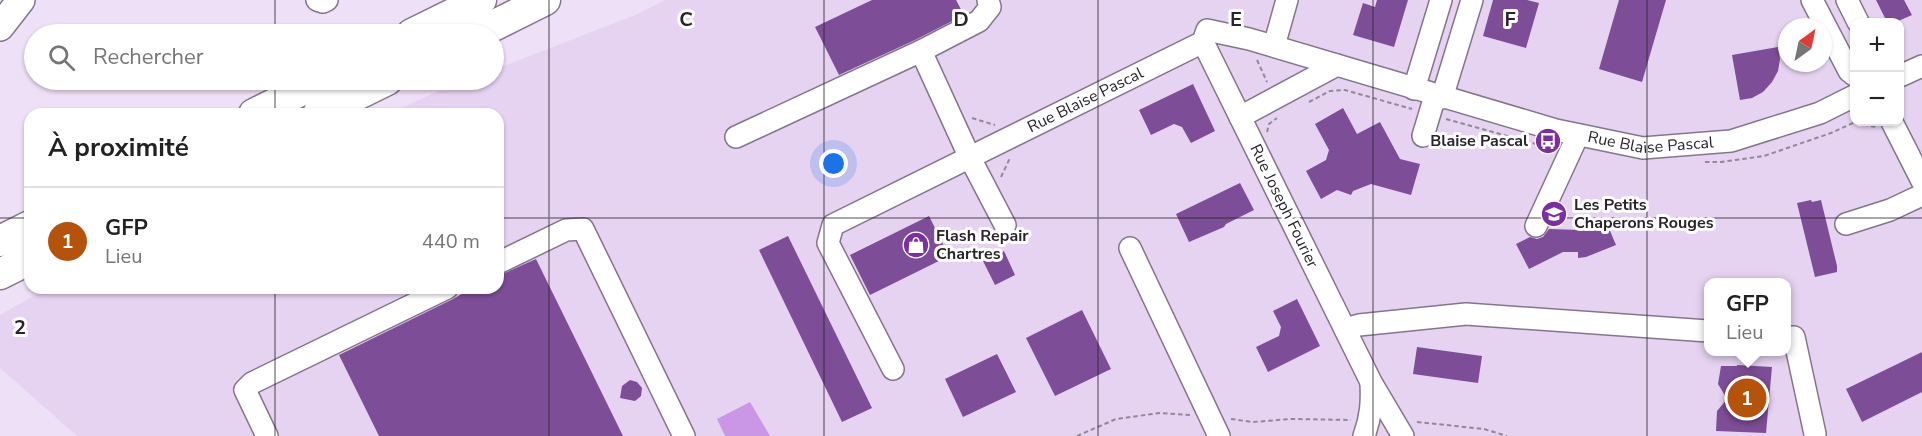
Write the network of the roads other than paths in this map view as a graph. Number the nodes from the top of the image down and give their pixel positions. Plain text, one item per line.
1 (21, 0) edge
2 (317, 0) edge
3 (327, 0) edge
4 (481, 0) edge
5 (545, 0) edge
6 (988, 0) edge
7 (1287, 0) edge
8 (1441, 0) edge
9 (1472, 0) edge
10 (1812, 0) edge
11 (1847, 0) edge
12 (1856, 18) edge
13 (432, 24) edge
14 (497, 24) edge
15 (0, 27) edge
16 (1205, 36) junction
17 (1274, 46) junction
18 (921, 51) junction
19 (1337, 65) junction
20 (1922, 66) edge
21 (1850, 72) edge
22 (1904, 74) edge
23 (1414, 89) junction
24 (302, 90) edge
25 (367, 90) edge
26 (1850, 98) edge
27 (1436, 102) junction
28 (266, 108) edge
29 (330, 108) edge
30 (1240, 117) junction
31 (1885, 126) edge
32 (1578, 135) junction
33 (1423, 136) dead end
34 (736, 137) dead end
35 (970, 158) junction
36 (1922, 181) edge
37 (1922, 195) edge
38 (1845, 224) dead end
39 (1005, 225) dead end
40 (1536, 226) dead end
41 (24, 229) edge
42 (0, 242) edge
43 (1130, 248) dead end
44 (504, 260) edge
45 (24, 262) edge
46 (0, 274) edge
47 (435, 294) edge
48 (1345, 329) junction
49 (1704, 331) edge
50 (1791, 337) edge
51 (893, 369) dead end
52 (1371, 382) junction
53 (1367, 428) edge
54 (1399, 428) edge
55 (1815, 434) dead end
56 (267, 436) edge
57 (684, 436) edge
58 (1219, 436) edge

1 - 15 main road
2 - 3 street
4 - 13 highway
5 - 14 highway
6 - 18 street
7 - 17 street
8 - 23 street
9 - 27 street
10 - 21 street
11 - 12 street
16 - 17 street, Rue Blaise Pascal
16 - 30 street, Rue Joseph Fourier
16 - 35 street, Rue Blaise Pascal
17 - 19 street, Rue Blaise Pascal
18 - 34 street
18 - 35 street
19 - 23 street, Rue Blaise Pascal
19 - 30 street
20 - 22 street
23 - 27 street, Rue Blaise Pascal
24 - 28 highway
25 - 29 highway
26 - 32 street, Rue Blaise Pascal
27 - 32 street, Rue Blaise Pascal
27 - 33 street
30 - 48 street, Rue Joseph Fourier
31 - 36 street
32 - 40 street
35 - 39 street
35 - 51 street, Rue Blaise Pascal
37 - 38 street
41 - 42 highway
43 - 58 street
44 - 57 street
45 - 46 highway
47 - 56 street
48 - 49 street
48 - 52 street, Rue Joseph Fourier
50 - 55 street
52 - 53 street, Rue Joseph Fourier
52 - 54 street, Rue Joseph Fourier

